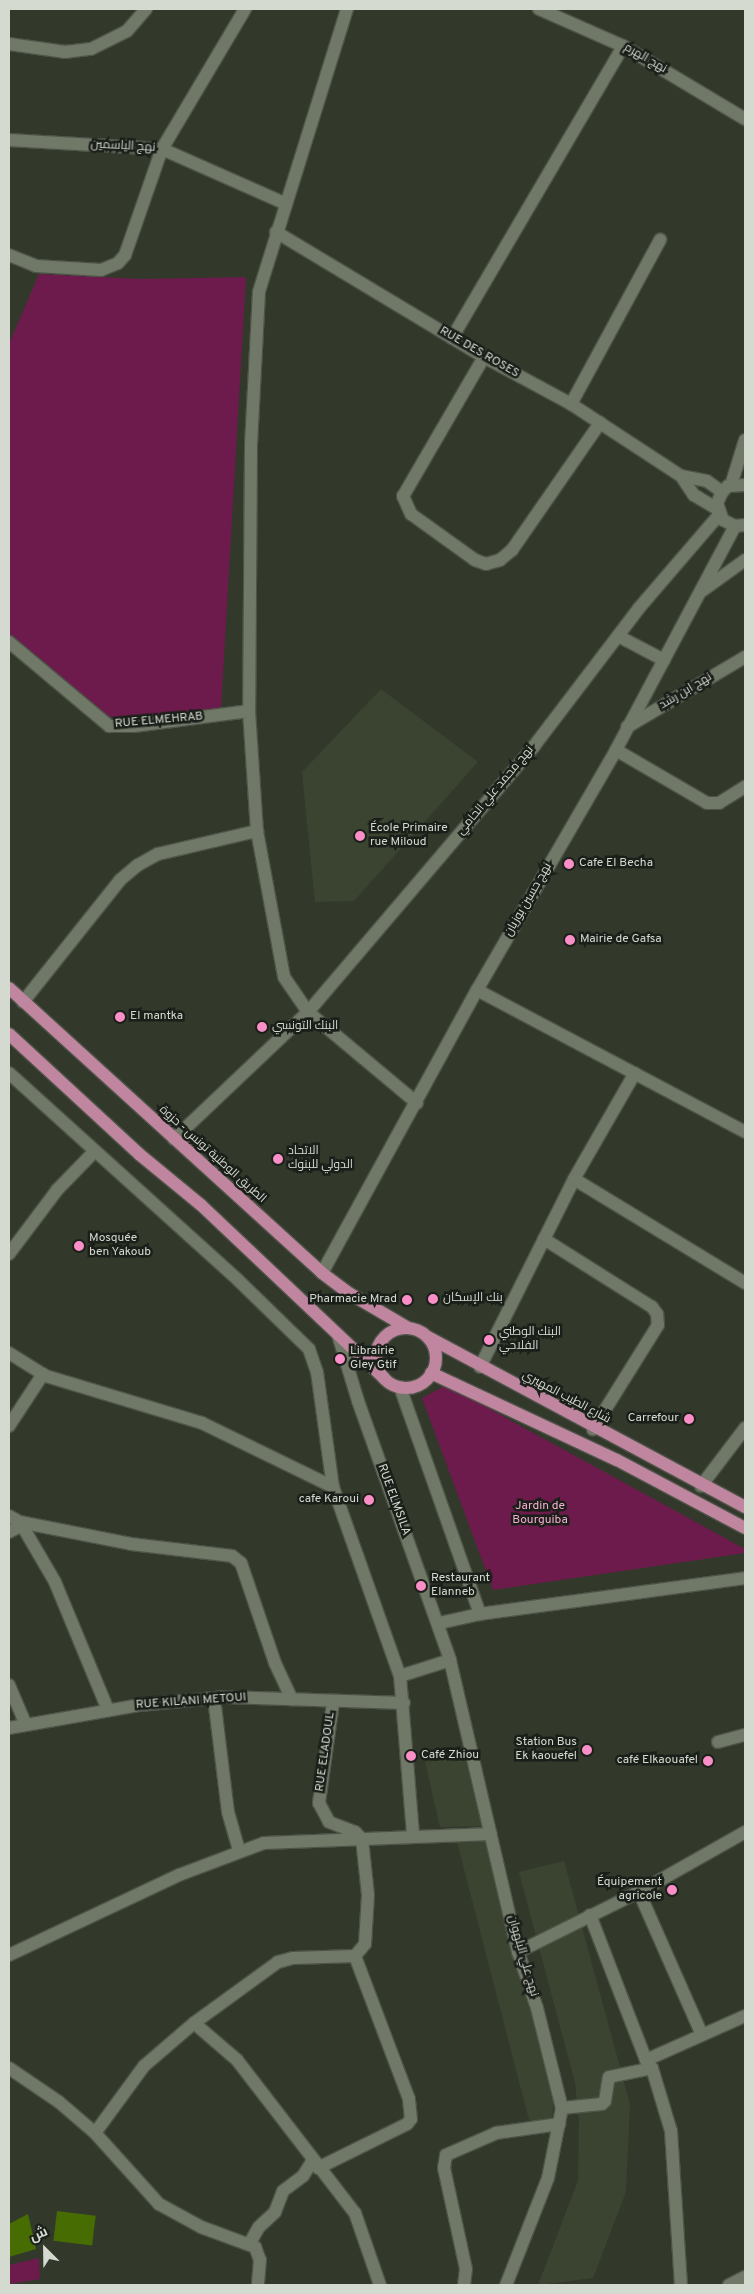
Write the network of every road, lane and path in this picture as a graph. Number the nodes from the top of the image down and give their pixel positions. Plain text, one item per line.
1 (146, 9) edge
2 (245, 9) edge
3 (347, 9) edge
4 (539, 9) edge
5 (9, 44) edge
6 (623, 46) junction
7 (745, 119) edge
8 (9, 140) edge
9 (162, 149) junction
10 (286, 204) junction
11 (276, 232) junction
12 (660, 240) dead end
13 (9, 255) edge
14 (452, 338) junction
15 (484, 357) junction
16 (571, 404) junction
17 (600, 423) junction
18 (745, 440) edge
19 (681, 476) junction
20 (745, 485) edge
21 (726, 488) junction
22 (718, 512) junction
23 (740, 526) edge
24 (745, 560) edge
25 (700, 592) junction
26 (618, 636) junction
27 (9, 642) edge
28 (745, 657) edge
29 (664, 660) junction
30 (249, 712) junction
31 (627, 727) junction
32 (616, 750) junction
33 (745, 787) edge
34 (257, 832) junction
35 (9, 988) edge
36 (477, 990) junction
37 (24, 1002) junction
38 (308, 1012) junction
39 (9, 1034) edge
40 (9, 1073) edge
41 (635, 1073) junction
42 (417, 1103) junction
43 (745, 1132) edge
44 (174, 1139) junction
45 (94, 1152) junction
46 (574, 1179) junction
47 (544, 1239) junction
48 (9, 1254) edge
49 (322, 1273) junction
50 (745, 1282) edge
51 (408, 1328) junction
52 (338, 1335) junction
53 (428, 1337) junction
54 (9, 1353) edge
55 (480, 1367) junction
56 (43, 1374) junction
57 (432, 1374) junction
58 (384, 1378) junction
59 (400, 1387) junction
60 (9, 1426) edge
61 (745, 1428) edge
62 (594, 1429) junction
63 (701, 1486) junction
64 (333, 1487) junction
65 (745, 1507) edge
66 (9, 1516) edge
67 (21, 1523) junction
68 (745, 1528) edge
69 (9, 1532) edge
70 (745, 1578) edge
71 (480, 1614) junction
72 (439, 1623) junction
73 (450, 1660) junction
74 (400, 1676) junction
75 (9, 1685) edge
76 (214, 1698) junction
77 (292, 1699) junction
78 (333, 1703) junction
79 (404, 1703) junction
80 (108, 1710) junction
81 (26, 1726) junction
82 (9, 1728) edge
83 (745, 1735) edge
84 (718, 1742) dead end
85 (745, 1832) edge
86 (492, 1834) junction
87 (413, 1835) junction
88 (362, 1839) junction
89 (239, 1850) junction
90 (639, 1892) junction
91 (590, 1915) junction
92 (518, 1952) junction
93 (9, 1955) edge
94 (355, 1956) junction
95 (745, 2016) edge
96 (194, 2023) junction
97 (702, 2035) junction
98 (649, 2064) junction
99 (9, 2068) edge
100 (562, 2108) junction
101 (560, 2124) junction
102 (95, 2133) junction
103 (315, 2164) junction
104 (250, 2243) junction
105 (745, 2277) edge
106 (258, 2285) edge
107 (380, 2285) edge
108 (464, 2285) edge
109 (506, 2285) edge
110 (681, 2285) edge
111 (729, 2285) edge

1 - 5 street
2 - 9 street
3 - 10 street
4 - 6 street, نهج الهرم
6 - 7 street, نهج الهرم
6 - 14 street
8 - 9 street, نهج الياسمين
9 - 10 street, نهج الياسمين
9 - 13 street
10 - 11 street
11 - 14 street, RUE DES ROSES
11 - 30 street
12 - 16 street
14 - 15 street, RUE DES ROSES
15 - 16 street, RUE DES ROSES
15 - 17 street
16 - 17 street, RUE DES ROSES
17 - 19 street, RUE DES ROSES
18 - 21 street
19 - 21 street, RUE DES ROSES
19 - 22 street, RUE DES ROSES
20 - 21 street
21 - 22 street
22 - 23 street, RUE DES ROSES
22 - 26 street, نهج محمد علي الحامي
23 - 25 street, نهج حسين بوزيان
24 - 25 street
25 - 29 street, نهج حسين بوزيان
26 - 29 street
26 - 38 street, نهج محمد علي الحامي
27 - 30 street, RUE ELMEHRAB
28 - 31 street, نهج ابن رشد
29 - 31 street, نهج حسين بوزيان
30 - 34 street
31 - 32 street, نهج حسين بوزيان
32 - 33 street
32 - 36 street, نهج حسين بوزيان
34 - 37 street
34 - 38 street
35 - 37 main road, الطريق الوطنية تونس - حزوة
36 - 41 street
36 - 42 street, نهج حسين بوزيان
37 - 44 main road, الطريق الوطنية تونس - حزوة
38 - 42 street
38 - 44 street, نهج محمد علي الحامي
39 - 52 main road
40 - 45 street
41 - 43 street
41 - 46 street
42 - 49 street, نهج حسين بوزيان
44 - 49 main road, الطريق الوطنية تونس - حزوة
45 - 48 street
45 - 64 street
46 - 47 street
46 - 50 street
47 - 55 street
47 - 62 street
49 - 51 main road, الطريق الوطنية تونس - حزوة
51 - 53 main road
51 - 58 main road
52 - 58 main road
52 - 72 street, RUE ELMSILA
53 - 55 main road, شارع الطيب المهيري
53 - 57 main road
54 - 56 street
55 - 62 main road, شارع الطيب المهيري
56 - 60 street
56 - 64 street
57 - 59 main road
57 - 68 main road
58 - 59 main road
59 - 71 street
61 - 63 street
62 - 63 main road, شارع الطيب المهيري
63 - 65 main road, شارع الطيب المهيري
64 - 74 street
66 - 67 street
67 - 69 street
67 - 77 street
67 - 80 street
70 - 71 street
71 - 72 street
72 - 73 street, نهج علي البلهوان
73 - 74 street
73 - 86 street, نهج علي البلهوان
74 - 79 street
75 - 81 street
76 - 77 street, RUE KILANI METOUI
76 - 80 street, RUE KILANI METOUI
76 - 89 street
77 - 78 street, RUE KILANI METOUI
78 - 79 street, RUE KILANI METOUI
78 - 88 street, RUE ELADOUL
79 - 87 street
80 - 81 street, RUE KILANI METOUI
81 - 82 street, RUE KILANI METOUI
83 - 84 street
85 - 90 street
86 - 87 street
86 - 92 street, نهج علي البلهوان
87 - 88 street
88 - 89 street
88 - 94 street
89 - 93 street
90 - 91 street
90 - 97 street
91 - 92 street
91 - 98 street
92 - 100 street, نهج علي البلهوان
94 - 96 street
94 - 103 street
95 - 97 street
96 - 102 street
96 - 103 street
97 - 98 street
98 - 100 street
98 - 110 street
99 - 102 street
100 - 101 street, نهج علي البلهوان
101 - 108 street
101 - 109 street, نهج علي البلهوان
102 - 104 street
103 - 104 street
103 - 107 street
104 - 106 street
105 - 111 street

